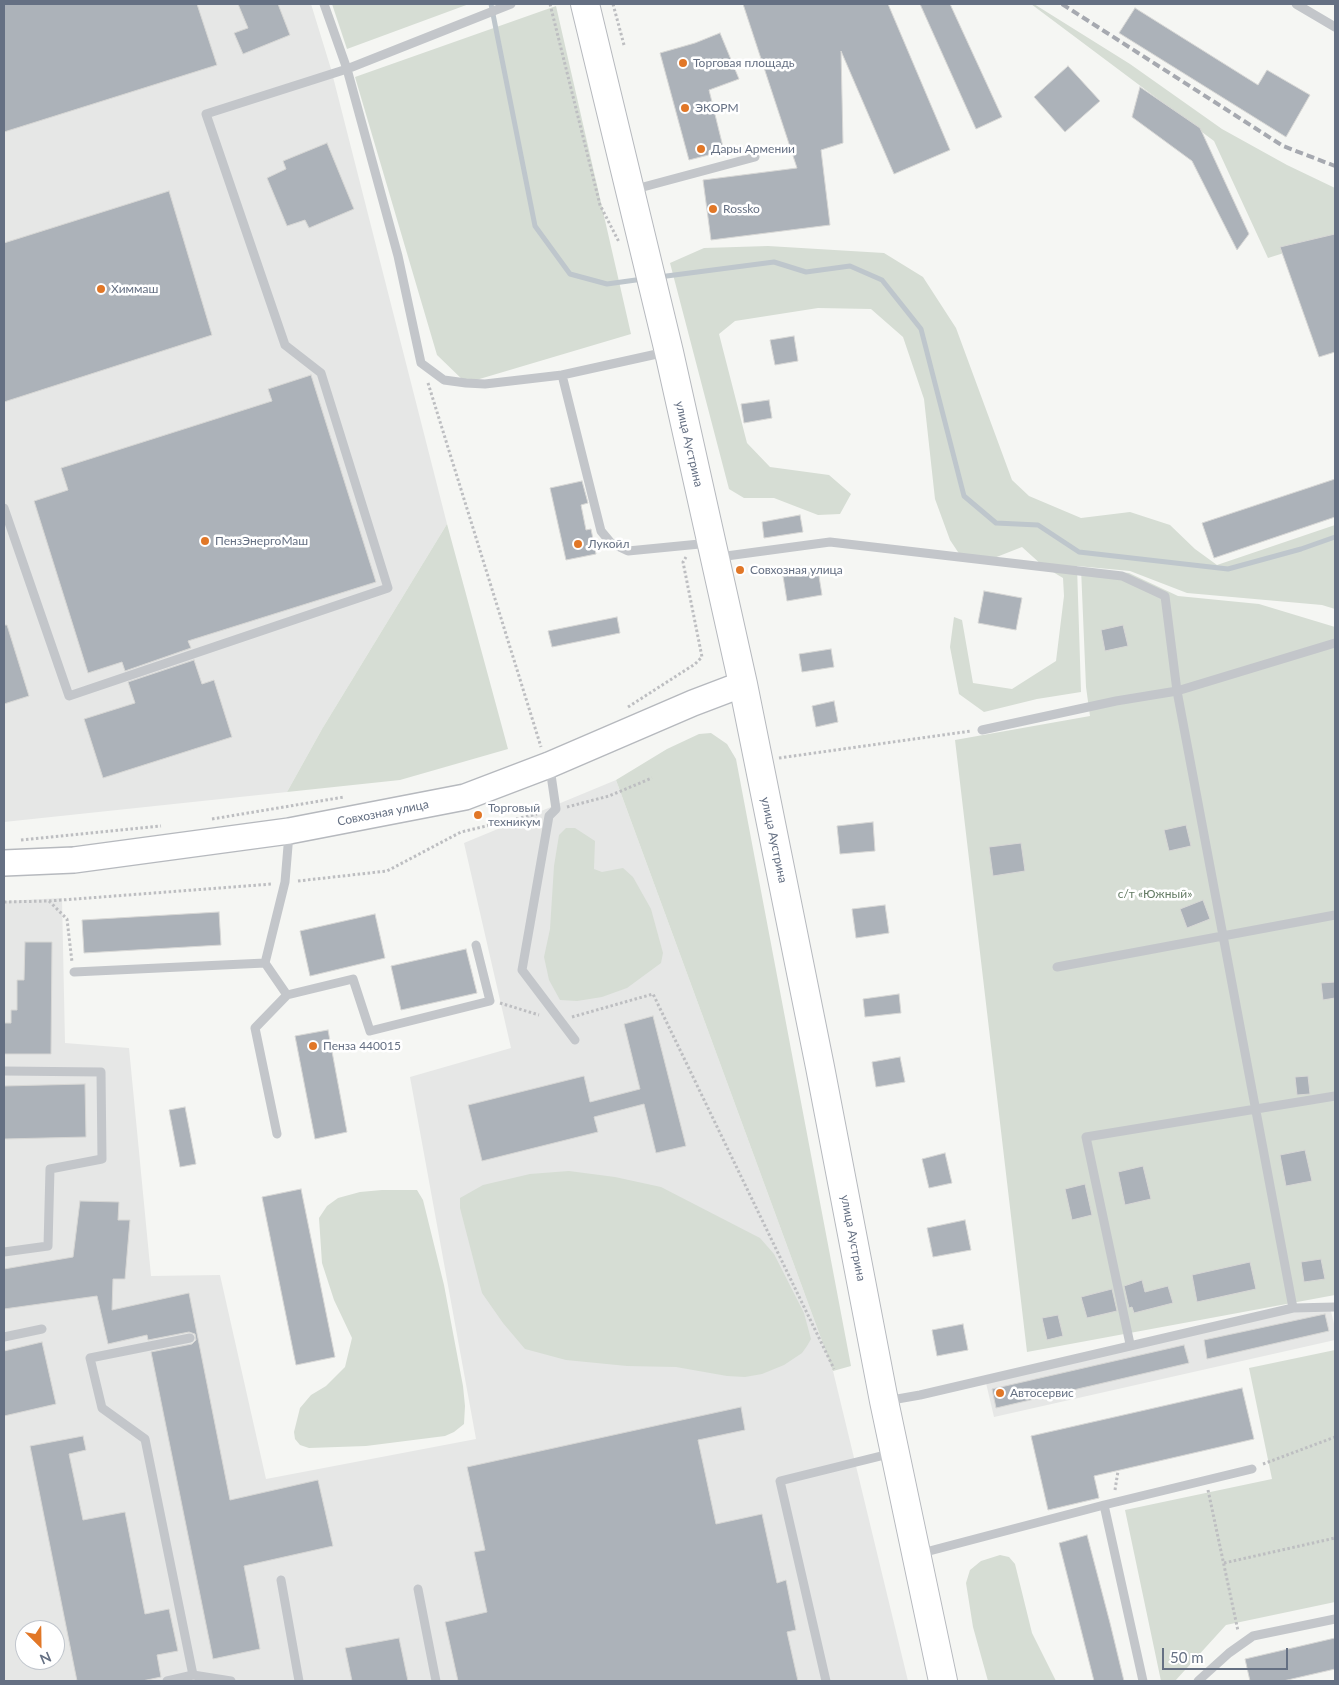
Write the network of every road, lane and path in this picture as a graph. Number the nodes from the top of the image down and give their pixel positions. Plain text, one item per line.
1 (324, 4) edge
2 (512, 4) edge
3 (550, 4) edge
4 (585, 4) edge
5 (613, 4) edge
6 (1296, 4) edge
7 (1335, 27) edge
8 (624, 45) dead end
9 (347, 68) junction
10 (755, 158) dead end
11 (630, 190) junction
12 (622, 249) dead end
13 (669, 352) junction
14 (422, 364) junction
15 (562, 375) junction
16 (4, 508) edge
17 (706, 548) junction
18 (1335, 643) edge
19 (743, 684) junction
20 (1177, 691) junction
21 (620, 712) dead end
22 (982, 730) joint
23 (541, 758) junction
24 (758, 762) junction
25 (652, 778) dead end
26 (348, 797) dead end
27 (556, 809) junction
28 (204, 820) dead end
29 (166, 825) dead end
30 (289, 831) junction
31 (13, 841) dead end
32 (4, 863) edge
33 (285, 882) junction
34 (49, 901) junction
35 (4, 902) edge
36 (1335, 914) edge
37 (1223, 934) junction
38 (476, 945) dead end
39 (265, 963) junction
40 (1058, 967) dead end
41 (74, 972) joint
42 (286, 995) junction
43 (490, 1001) junction
44 (560, 1021) junction
45 (575, 1040) dead end
46 (4, 1071) edge
47 (1335, 1096) edge
48 (1256, 1108) junction
49 (277, 1134) dead end
50 (4, 1252) edge
51 (1335, 1307) edge
52 (1294, 1308) junction
53 (42, 1330) dead end
54 (4, 1337) edge
55 (190, 1338) dead end
56 (1130, 1344) junction
57 (834, 1369) dead end
58 (884, 1401) junction
59 (1335, 1437) edge
60 (895, 1453) junction
61 (1252, 1469) joint
62 (1118, 1471) dead end
63 (1206, 1480) junction
64 (1114, 1503) junction
65 (1104, 1505) junction
66 (1335, 1538) edge
67 (915, 1555) junction
68 (1224, 1563) junction
69 (281, 1580) dead end
70 (418, 1589) dead end
71 (1335, 1619) edge
72 (1241, 1644) junction
73 (193, 1675) junction
74 (167, 1681) edge
75 (231, 1681) edge
76 (299, 1681) edge
77 (436, 1681) edge
78 (826, 1681) edge
79 (942, 1681) edge
80 (1143, 1681) edge
81 (1198, 1681) edge

1 - 9 lane
2 - 9 lane
3 - 12 path
4 - 11 main road, улица Аустрина
5 - 8 path
6 - 7 lane
9 - 14 lane
9 - 16 lane
10 - 11 lane
11 - 13 main road, улица Аустрина
13 - 15 lane
13 - 17 main road, улица Аустрина
14 - 15 lane
14 - 23 path
15 - 17 lane
17 - 19 main road, улица Аустрина
17 - 20 lane
17 - 21 path
18 - 20 lane
19 - 23 main road, Совхозная улица
19 - 24 main road, улица Аустрина
20 - 22 lane
20 - 37 lane
22 - 24 path
23 - 27 lane
23 - 30 main road, Совхозная улица
24 - 58 main road, улица Аустрина
25 - 27 path
26 - 28 path
27 - 33 path
27 - 44 lane
29 - 31 path
30 - 32 main road, Совхозная улица
30 - 33 lane
33 - 34 path
33 - 39 lane
34 - 35 path
34 - 41 path
36 - 37 lane
37 - 40 lane
37 - 48 lane
38 - 43 lane
39 - 41 lane
39 - 42 lane
42 - 43 lane
42 - 49 lane
43 - 44 path
44 - 45 lane
44 - 57 path
46 - 50 lane
47 - 48 lane
48 - 52 lane
48 - 56 lane
51 - 52 lane
52 - 56 lane
53 - 54 lane
55 - 73 lane
56 - 58 lane
58 - 60 main road, улица Аустрина
59 - 61 path
60 - 67 main road, улица Аустрина
60 - 78 lane
61 - 63 lane
62 - 64 path
63 - 64 lane
63 - 68 path
64 - 65 lane
65 - 67 lane
65 - 80 lane
66 - 68 path
67 - 79 main road, улица Аустрина
68 - 72 path
69 - 76 lane
70 - 77 lane
71 - 72 lane
72 - 81 lane
73 - 74 lane
73 - 75 lane

